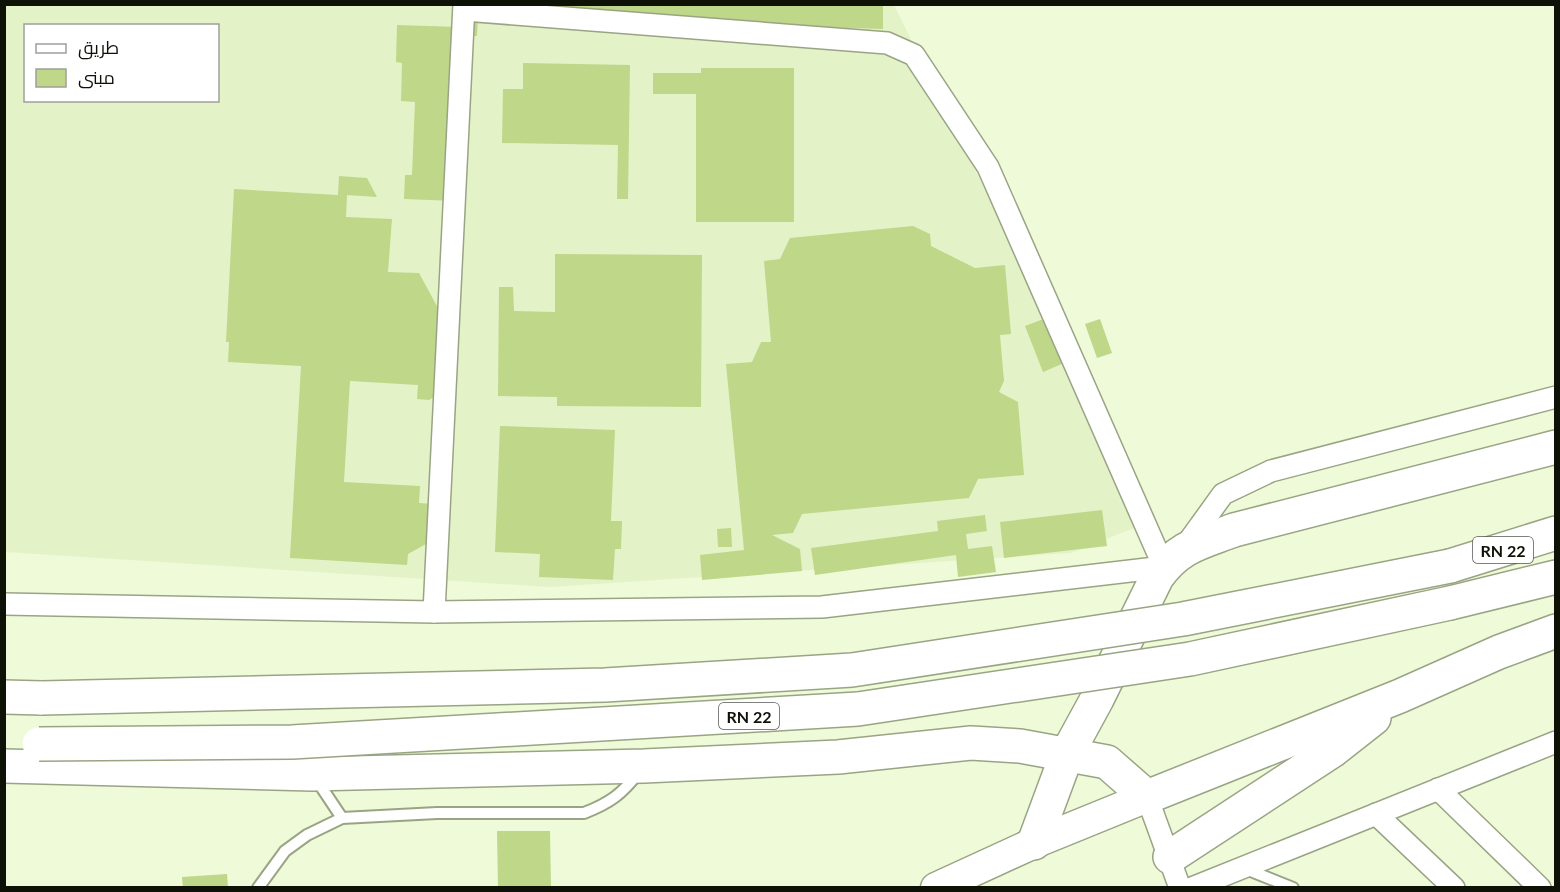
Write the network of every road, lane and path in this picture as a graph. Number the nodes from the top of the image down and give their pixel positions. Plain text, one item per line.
1 (464, 7) edge
2 (1556, 397) edge
3 (1556, 447) edge
4 (1556, 534) edge
5 (1174, 558) junction
6 (1556, 577) edge
7 (4, 604) edge
8 (434, 612) junction
9 (1556, 631) edge
10 (1400, 696) junction
11 (4, 697) edge
12 (1556, 742) edge
13 (4, 745) edge
14 (1066, 754) junction
15 (4, 766) edge
16 (644, 766) junction
17 (312, 774) junction
18 (1438, 789) junction
19 (1147, 797) junction
20 (1376, 814) junction
21 (342, 818) junction
22 (1034, 843) junction
23 (1242, 867) junction
24 (1175, 873) edge
25 (258, 888) edge
26 (936, 888) edge
27 (1192, 888) edge
28 (1293, 888) edge
29 (1454, 888) edge
30 (1540, 888) edge

1 - 5 street
1 - 8 street
2 - 5 street
3 - 5 highway
4 - 11 highway, RN 22, bridge
5 - 8 street
5 - 14 highway
6 - 13 highway, RN 22, bridge
7 - 8 street
9 - 10 highway
10 - 19 highway
10 - 24 highway
12 - 18 street
14 - 16 highway
14 - 19 highway
14 - 22 highway
15 - 17 highway
16 - 17 highway
16 - 21 lane
17 - 21 lane
18 - 20 street
18 - 30 street
19 - 22 main road
19 - 24 street
20 - 23 street
20 - 29 street
21 - 25 lane
22 - 26 main road
23 - 27 street
23 - 28 lane

